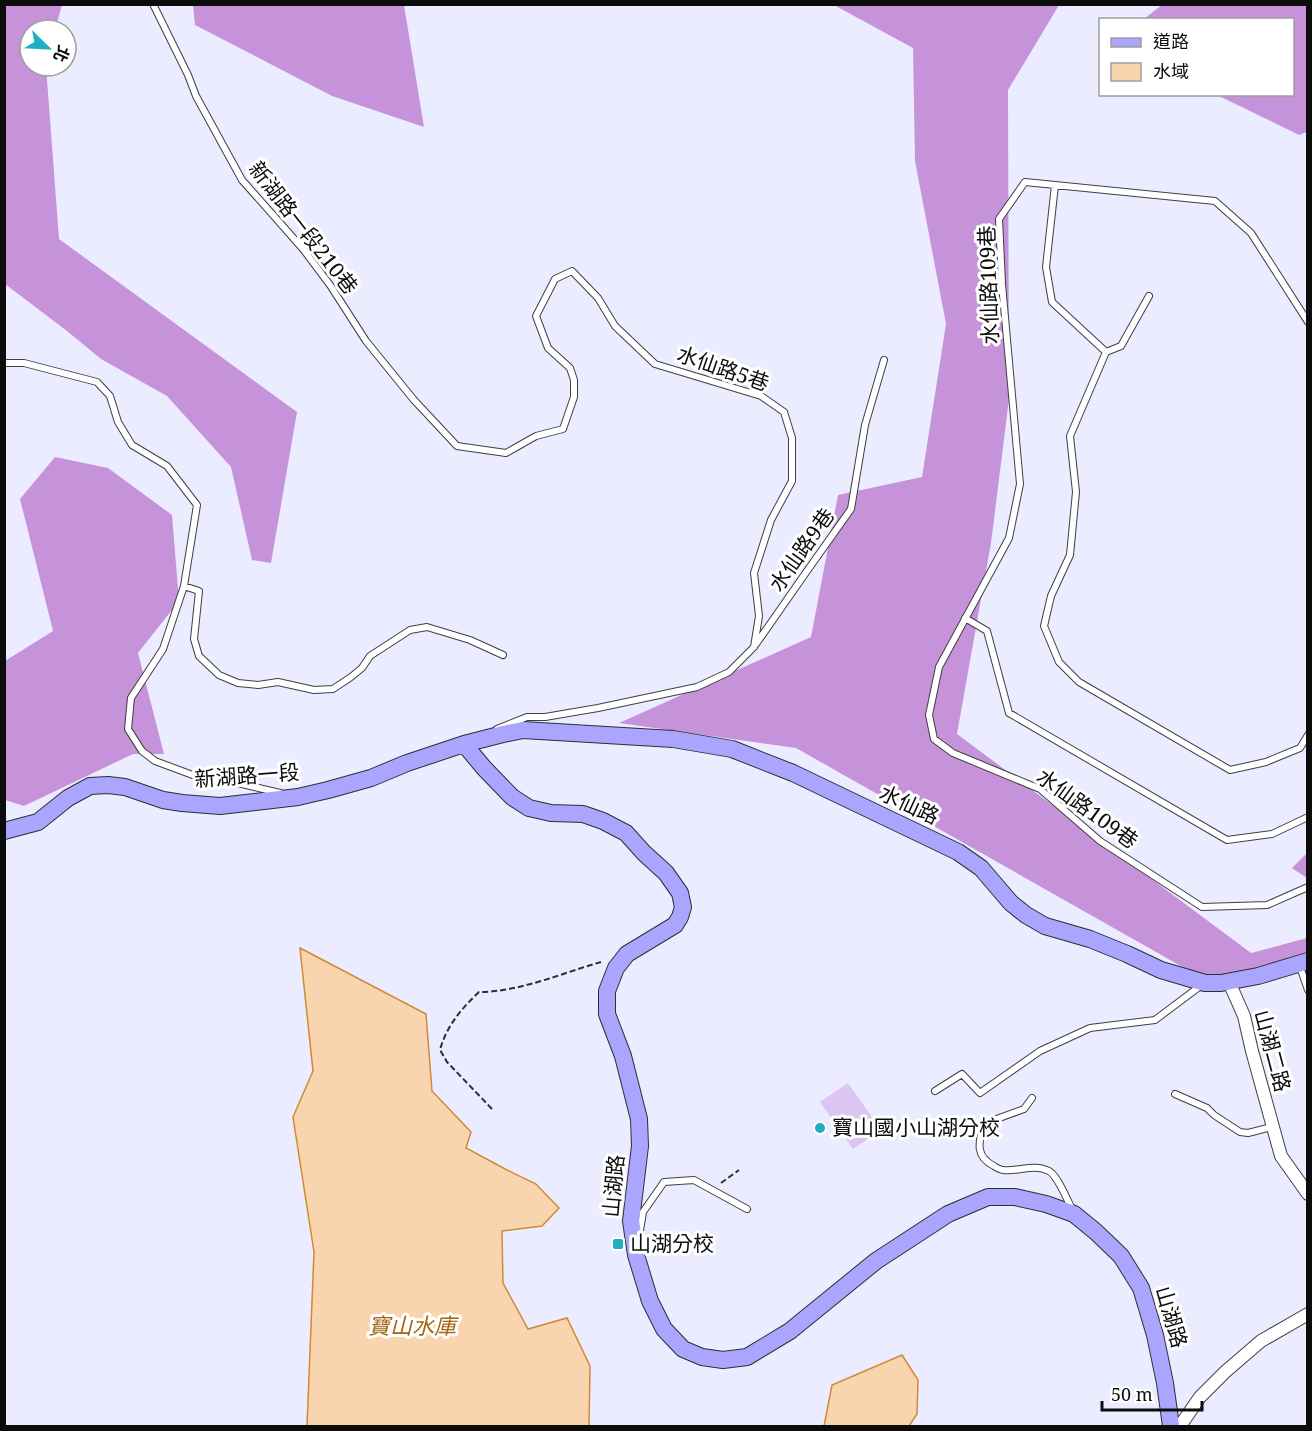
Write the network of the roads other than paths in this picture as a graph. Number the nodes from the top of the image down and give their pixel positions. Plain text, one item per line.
1 (153, 4) edge
2 (1055, 185) junction
3 (1149, 297) dead end
4 (1308, 322) edge
5 (366, 341) joint
6 (1106, 352) junction
7 (884, 360) dead end
8 (4, 363) edge
9 (184, 586) junction
10 (965, 618) junction
11 (754, 647) junction
12 (502, 655) dead end
13 (1308, 735) edge
14 (464, 744) junction
15 (298, 797) junction
16 (1308, 817) edge
17 (4, 831) edge
18 (1308, 887) edge
19 (1303, 962) edge
20 (1230, 982) junction
21 (1205, 983) junction
22 (1308, 990) edge
23 (935, 1091) dead end
24 (1175, 1094) dead end
25 (1032, 1098) dead end
26 (1273, 1126) junction
27 (1308, 1194) edge
28 (747, 1209) dead end
29 (1074, 1214) junction
30 (636, 1255) junction
31 (1308, 1314) edge
32 (1171, 1426) edge
33 (1179, 1426) edge

1 - 5 lane, 新湖路一段210巷
2 - 4 lane, 水仙路109巷
2 - 6 lane
2 - 10 lane, 水仙路109巷
3 - 6 lane
5 - 11 lane, 水仙路5巷
6 - 13 lane
7 - 11 lane, 水仙路9巷
8 - 9 lane
9 - 12 lane
9 - 15 lane
10 - 16 lane, 水仙路109巷
10 - 18 lane, 水仙路109巷
11 - 14 lane
14 - 15 street, 新湖路一段
14 - 21 street, 水仙路
14 - 30 street, 山湖路
15 - 17 street, 新湖路一段
19 - 20 street, 水仙路
19 - 22 lane
20 - 21 street, 水仙路
20 - 26 street, 山湖二路
21 - 23 lane
24 - 26 lane
25 - 29 lane
26 - 27 street, 山湖二路
28 - 30 lane
29 - 30 street, 山湖路
29 - 32 street, 山湖路
31 - 33 street

